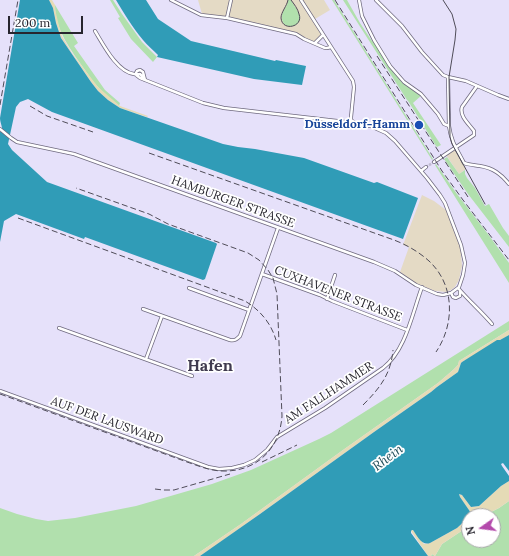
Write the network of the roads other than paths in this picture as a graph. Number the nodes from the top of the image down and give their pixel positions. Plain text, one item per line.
1 (171, 0) edge
2 (232, 0) edge
3 (301, 0) edge
4 (359, 0) edge
5 (376, 0) edge
6 (227, 18) junction
7 (95, 31) dead end
8 (323, 35) junction
9 (315, 43) junction
10 (331, 47) junction
11 (448, 77) junction
12 (477, 86) junction
13 (509, 99) edge
14 (351, 120) junction
15 (449, 126) junction
16 (1, 130) edge
17 (456, 148) junction
18 (434, 162) tunnel mouth
19 (426, 167) tunnel mouth
20 (421, 170) junction
21 (509, 184) edge
22 (278, 228) junction
23 (262, 274) junction
24 (335, 275) dead end
25 (422, 287) junction
26 (189, 288) dead end
27 (459, 290) junction
28 (451, 293) junction
29 (327, 299) junction
30 (143, 309) dead end
31 (249, 310) junction
32 (152, 312) junction
33 (146, 315) dead end
34 (162, 316) junction
35 (492, 324) dead end
36 (59, 328) dead end
37 (407, 330) junction
38 (146, 359) junction
39 (192, 376) dead end
40 (0, 392) edge
41 (208, 467) joint

1 - 6 street
2 - 6 street
3 - 8 street
4 - 15 street
5 - 11 street
6 - 9 street
7 - 14 street
8 - 9 street
8 - 10 street
9 - 10 street
10 - 14 street
11 - 12 street
11 - 15 street
12 - 13 street
12 - 17 street
14 - 20 street
15 - 17 street
16 - 22 street, HAMBURGER STRASSE
17 - 18 street
17 - 21 street
19 - 20 street
20 - 27 street
22 - 23 street
22 - 25 street, HAMBURGER STRASSE
23 - 29 street, CUXHAVENER STRASSE
23 - 31 street
24 - 29 street
25 - 28 street, HAMBURGER STRASSE
25 - 37 street, AM FALLHAMMER
26 - 31 street
27 - 28 street
27 - 28 street, HAMBURGER STRASSE
27 - 35 street
29 - 37 street, CUXHAVENER STRASSE
30 - 32 street
31 - 34 street
32 - 33 street
32 - 34 street
34 - 38 street
36 - 38 street
37 - 41 street, AM FALLHAMMER
38 - 39 street
40 - 41 street, AUF DER LAUSWARD

